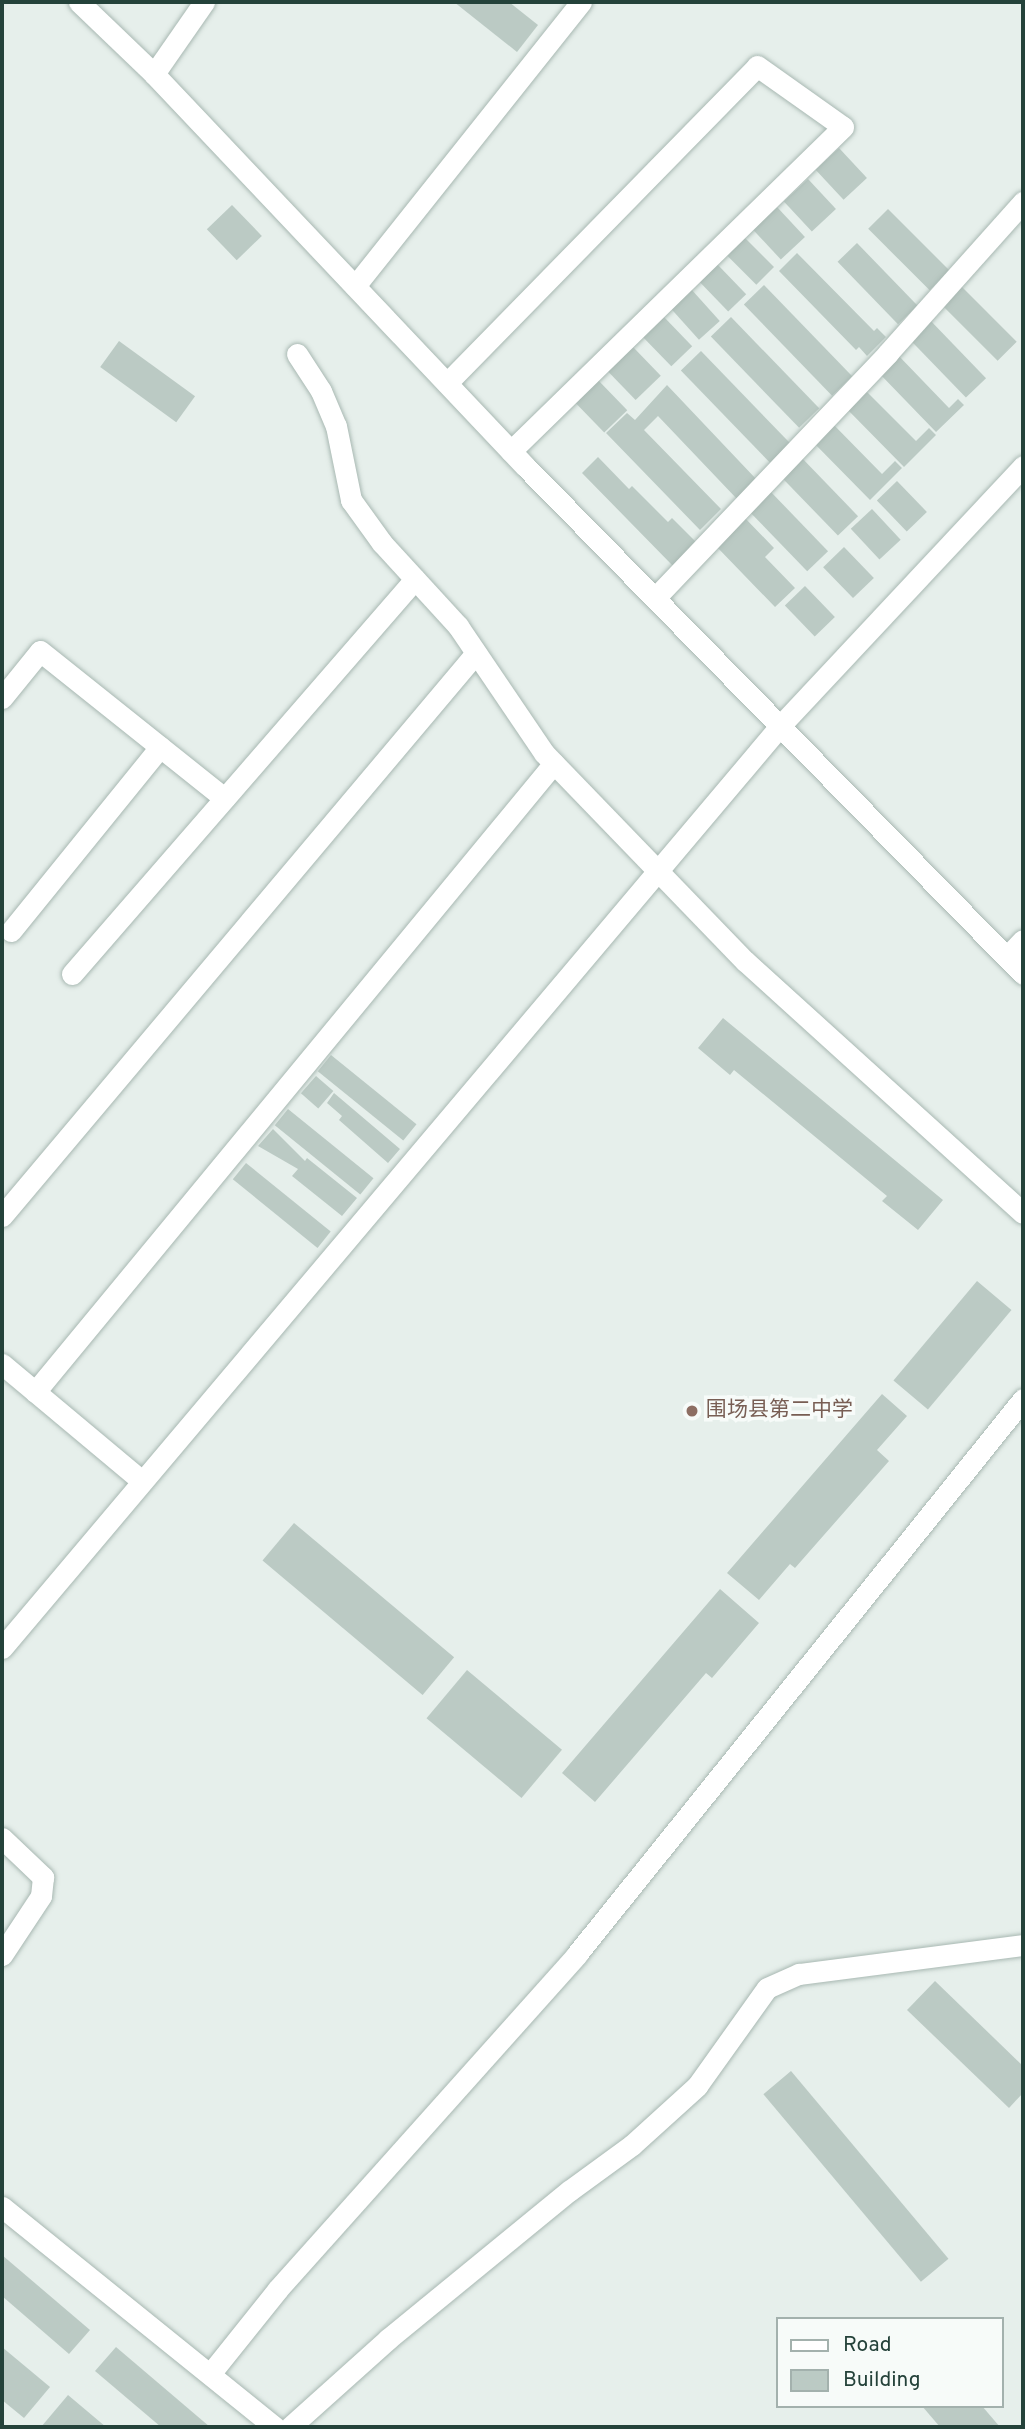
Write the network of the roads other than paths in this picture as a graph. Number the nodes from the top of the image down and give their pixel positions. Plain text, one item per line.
1 (79, 2) edge
2 (204, 2) edge
3 (581, 2) edge
4 (154, 74) junction
5 (1023, 202) edge
6 (355, 286) junction
7 (297, 354) dead end
8 (447, 383) junction
9 (512, 451) junction
10 (1023, 467) edge
11 (415, 579) junction
12 (655, 598) junction
13 (476, 653) junction
14 (2, 698) edge
15 (780, 726) junction
16 (160, 747) junction
17 (554, 763) junction
18 (224, 798) junction
19 (659, 869) junction
20 (11, 931) dead end
21 (1023, 940) edge
22 (1007, 957) junction
23 (72, 974) dead end
24 (1023, 974) edge
25 (1023, 1213) edge
26 (2, 1216) edge
27 (2, 1364) edge
28 (35, 1392) junction
29 (1023, 1399) edge
30 (142, 1481) junction
31 (2, 1648) edge
32 (2, 1838) edge
33 (1023, 1945) edge
34 (2, 1955) edge
35 (2, 2207) edge
36 (210, 2374) junction
37 (275, 2427) edge
38 (290, 2427) edge

1 - 4 street
2 - 4 street
3 - 6 street
4 - 6 street
5 - 12 street
6 - 8 street
7 - 11 street
8 - 9 street
8 - 9 street
9 - 12 street
10 - 15 street
11 - 13 street
11 - 18 street
12 - 15 street
13 - 17 street
13 - 26 street
14 - 16 street
15 - 19 street
15 - 22 street
16 - 18 street
16 - 20 street
17 - 19 street
17 - 28 street
18 - 23 street
19 - 25 street
19 - 30 street
21 - 22 street
22 - 24 street
27 - 28 street
28 - 30 street
29 - 36 street
30 - 31 street
32 - 34 street
33 - 38 street
35 - 36 street
36 - 37 street

